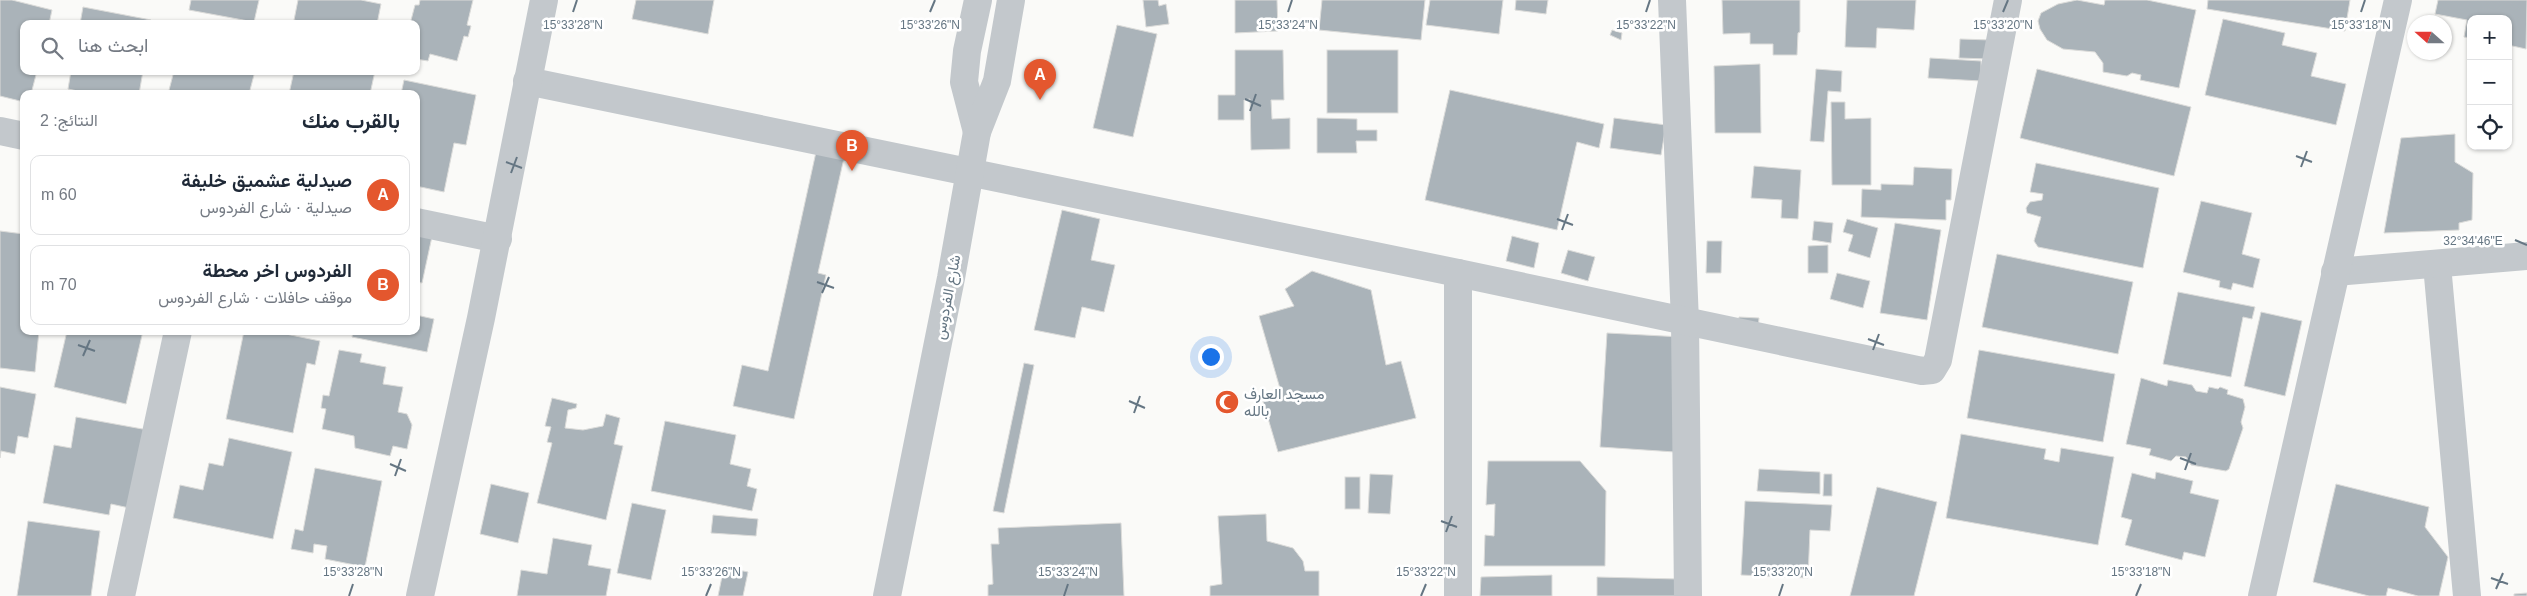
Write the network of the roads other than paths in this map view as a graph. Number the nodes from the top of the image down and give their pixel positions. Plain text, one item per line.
1 (544, 0) edge
2 (978, 0) edge
3 (1011, 0) edge
4 (1672, 0) edge
5 (2008, 0) edge
6 (2398, 0) edge
7 (527, 82) junction
8 (0, 131) edge
9 (977, 132) junction
10 (20, 135) edge
11 (971, 172) junction
12 (420, 223) edge
13 (498, 239) junction
14 (2527, 256) edge
15 (2436, 265) junction
16 (2335, 272) junction
17 (1458, 273) junction
18 (1685, 322) junction
19 (177, 335) edge
20 (121, 596) edge
21 (420, 596) edge
22 (887, 596) edge
23 (1458, 596) edge
24 (1688, 596) edge
25 (2262, 596) edge
26 (2467, 596) edge

1 - 7 street
2 - 9 street
3 - 9 street, شارع الفردوس
4 - 18 street
5 - 18 street
6 - 16 street
7 - 11 street
7 - 13 street
8 - 10 street
9 - 11 street, شارع الفردوس
11 - 17 street
11 - 22 street, شارع الفردوس
12 - 13 street
13 - 21 street
14 - 15 street
15 - 16 street
15 - 26 street
16 - 25 street
17 - 18 street
17 - 23 street
18 - 24 street
19 - 20 street

